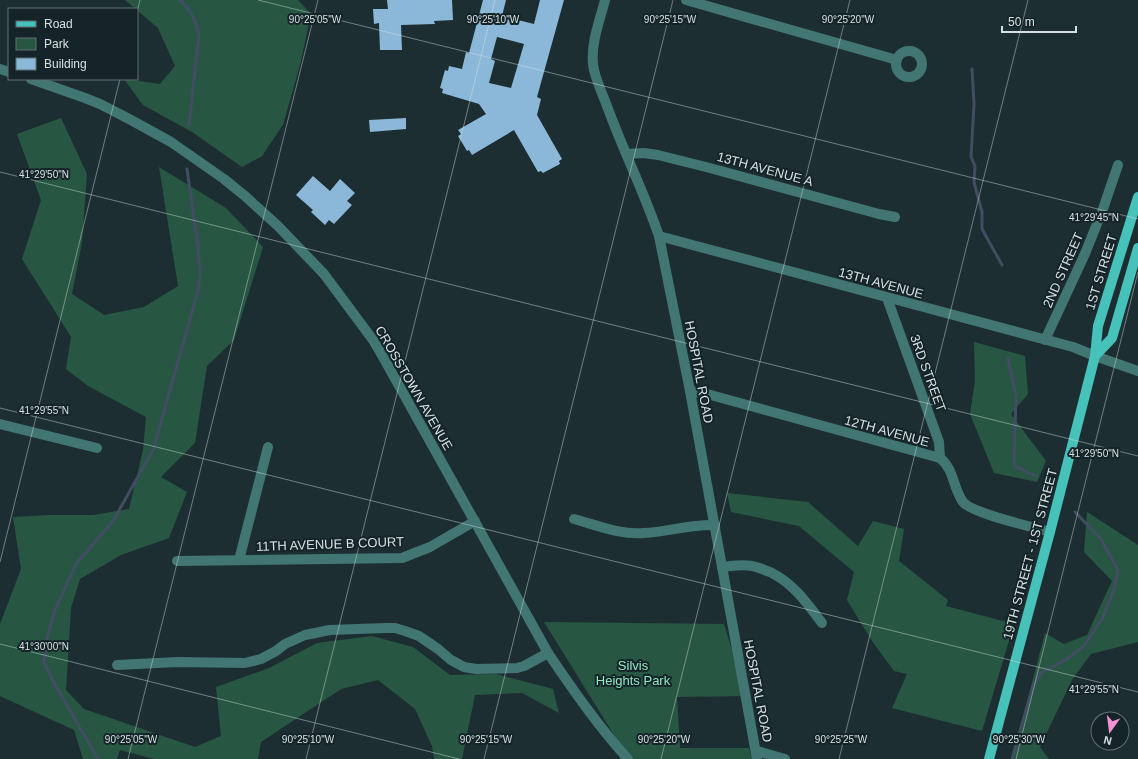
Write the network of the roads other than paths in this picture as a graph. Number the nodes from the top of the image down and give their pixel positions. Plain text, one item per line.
1 (605, 0) edge
2 (686, 0) edge
3 (896, 60) dead end
4 (34, 80) edge
5 (627, 154) junction
6 (1118, 166) dead end
7 (1138, 197) edge
8 (895, 217) dead end
9 (658, 236) junction
10 (1138, 248) edge
11 (887, 298) junction
12 (1045, 340) junction
13 (1095, 356) junction
14 (1138, 370) edge
15 (690, 390) junction
16 (0, 424) edge
17 (268, 446) dead end
18 (97, 448) dead end
19 (940, 458) junction
20 (574, 519) dead end
21 (475, 521) junction
22 (715, 525) junction
23 (1050, 532) junction
24 (239, 560) junction
25 (177, 561) dead end
26 (722, 567) junction
27 (822, 623) dead end
28 (548, 653) junction
29 (117, 664) dead end
30 (757, 755) edge
31 (628, 759) edge
32 (784, 759) edge
33 (989, 759) edge

1 - 5 street, HOSPITAL ROAD
2 - 3 street
4 - 21 street, CROSSTOWN AVENUE
5 - 8 street, 13TH AVENUE A
5 - 9 street, HOSPITAL ROAD
6 - 12 street, 2ND STREET
7 - 13 main road, 1ST STREET
9 - 11 street, 13TH AVENUE
9 - 15 street, HOSPITAL ROAD
10 - 13 main road
11 - 12 street, 13TH AVENUE
11 - 19 street, 3RD STREET
12 - 13 street, 13TH AVENUE
13 - 14 street, 13TH AVENUE
13 - 23 main road, 19TH STREET - 1ST STREET
15 - 19 street, 12TH AVENUE
15 - 22 street, HOSPITAL ROAD
16 - 18 street
17 - 24 street
19 - 23 street, 12TH AVENUE
20 - 22 street
21 - 24 street, 11TH AVENUE B COURT
21 - 28 street, CROSSTOWN AVENUE
22 - 26 street, HOSPITAL ROAD
23 - 33 main road, 19TH STREET - 1ST STREET
24 - 25 street, 11TH AVENUE B COURT
26 - 27 street
26 - 30 street, HOSPITAL ROAD
28 - 29 street
28 - 31 street, CROSSTOWN AVENUE
30 - 32 street

